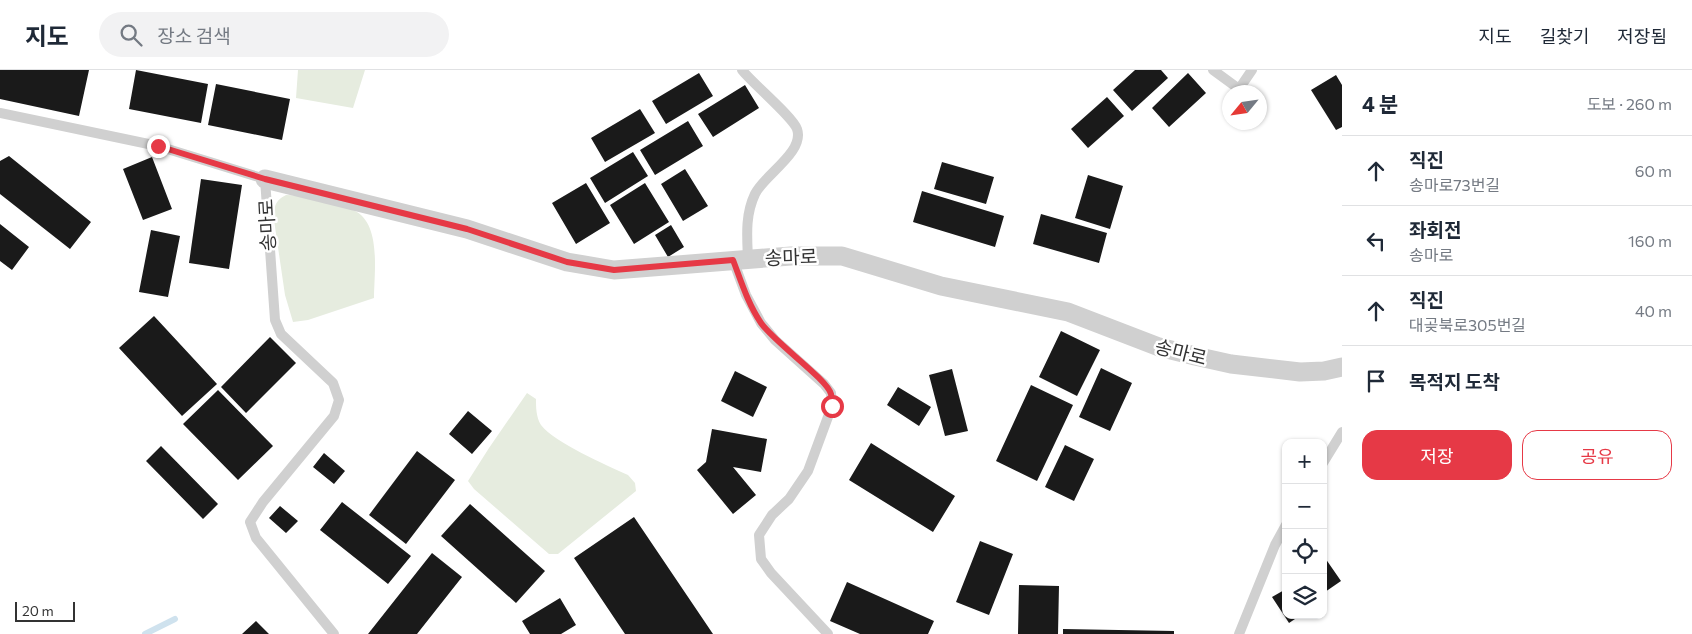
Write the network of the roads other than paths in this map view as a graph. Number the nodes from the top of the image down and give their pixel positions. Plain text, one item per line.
1 (742, 70) edge
2 (1213, 70) edge
3 (1252, 70) edge
4 (0, 113) edge
5 (265, 179) junction
6 (740, 259) junction
7 (1342, 367) edge
8 (1342, 432) edge
9 (1327, 456) edge
10 (1284, 529) edge
11 (334, 634) edge
12 (828, 634) edge
13 (1239, 634) edge

1 - 6 lane
2 - 3 lane
4 - 5 lane
5 - 6 street, 송마로
5 - 11 lane, 송마로
6 - 7 street, 송마로
6 - 12 lane
8 - 9 lane
10 - 13 lane

